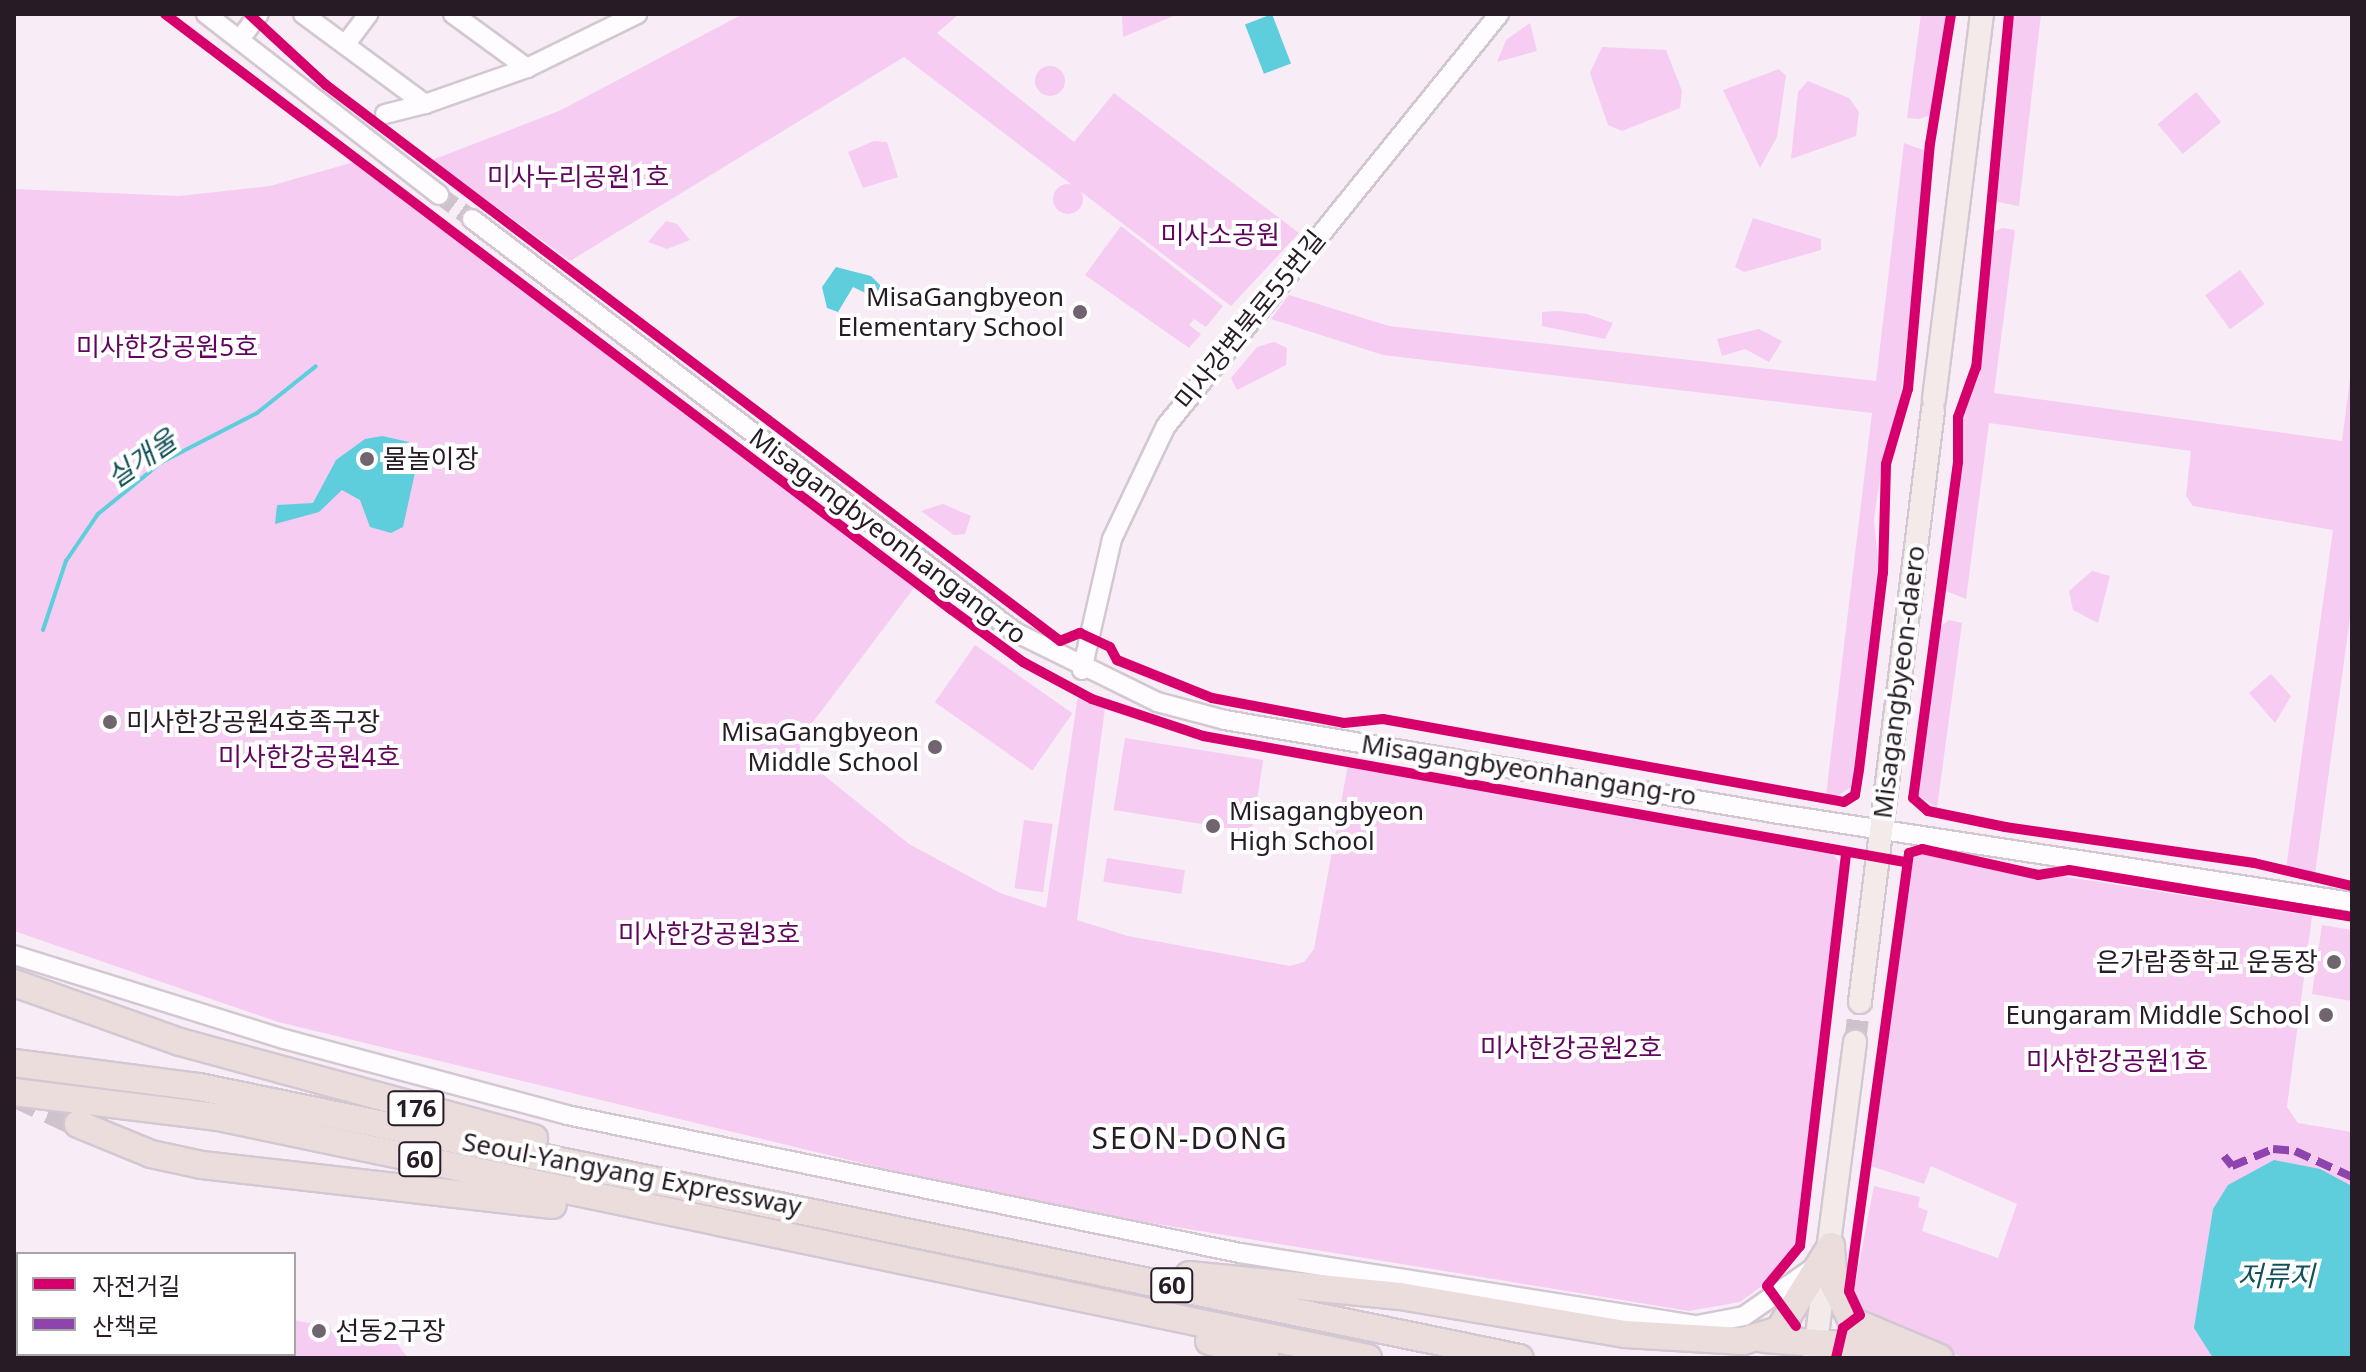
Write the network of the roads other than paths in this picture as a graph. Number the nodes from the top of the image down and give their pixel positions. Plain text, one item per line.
1 (206, 14) edge
2 (259, 14) edge
3 (303, 14) edge
4 (368, 14) edge
5 (453, 14) edge
6 (1499, 14) edge
7 (1982, 14) edge
8 (630, 15) edge
9 (240, 39) junction
10 (345, 45) junction
11 (527, 68) junction
12 (425, 104) junction
13 (385, 114) dead end
14 (439, 195) tunnel mouth
15 (472, 219) tunnel mouth
16 (1082, 670) junction
17 (1881, 826) junction
18 (2352, 902) edge
19 (14, 955) edge
20 (14, 983) edge
21 (1860, 1002) tunnel mouth
22 (1855, 1042) tunnel mouth
23 (14, 1063) edge
24 (14, 1092) edge
25 (78, 1124) tunnel mouth
26 (825, 1213) junction
27 (822, 1247) junction
28 (1828, 1252) junction
29 (1080, 1266) junction
30 (1068, 1297) junction
31 (1760, 1349) edge
32 (1816, 1351) edge
33 (1935, 1356) edge
34 (1266, 1358) edge
35 (1368, 1358) edge
36 (1519, 1358) edge

1 - 9 street
2 - 9 street
3 - 10 street
4 - 10 street
5 - 11 street
6 - 16 street, 미사강변북로55번길
7 - 17 main road, Misagangbyeon-daero
8 - 11 street
9 - 14 street
10 - 12 street
11 - 12 street
12 - 13 street
15 - 16 street, Misagangbyeonhangang-ro
16 - 17 street, Misagangbyeonhangang-ro
17 - 18 street, Misagangbyeonhangang-ro
17 - 21 main road, Misagangbyeon-daero
19 - 28 street
20 - 26 highway, 176
22 - 28 main road
23 - 26 highway, Seoul-Yangyang Expressway / 60
24 - 27 highway, Seoul-Yangyang Expressway / 60
25 - 27 highway
26 - 29 highway, 60
27 - 30 highway, 60
28 - 31 highway
28 - 32 main road
28 - 33 highway
29 - 31 highway
29 - 36 highway, 60
30 - 34 highway
30 - 35 highway, 60
31 - 32 highway
32 - 33 highway

